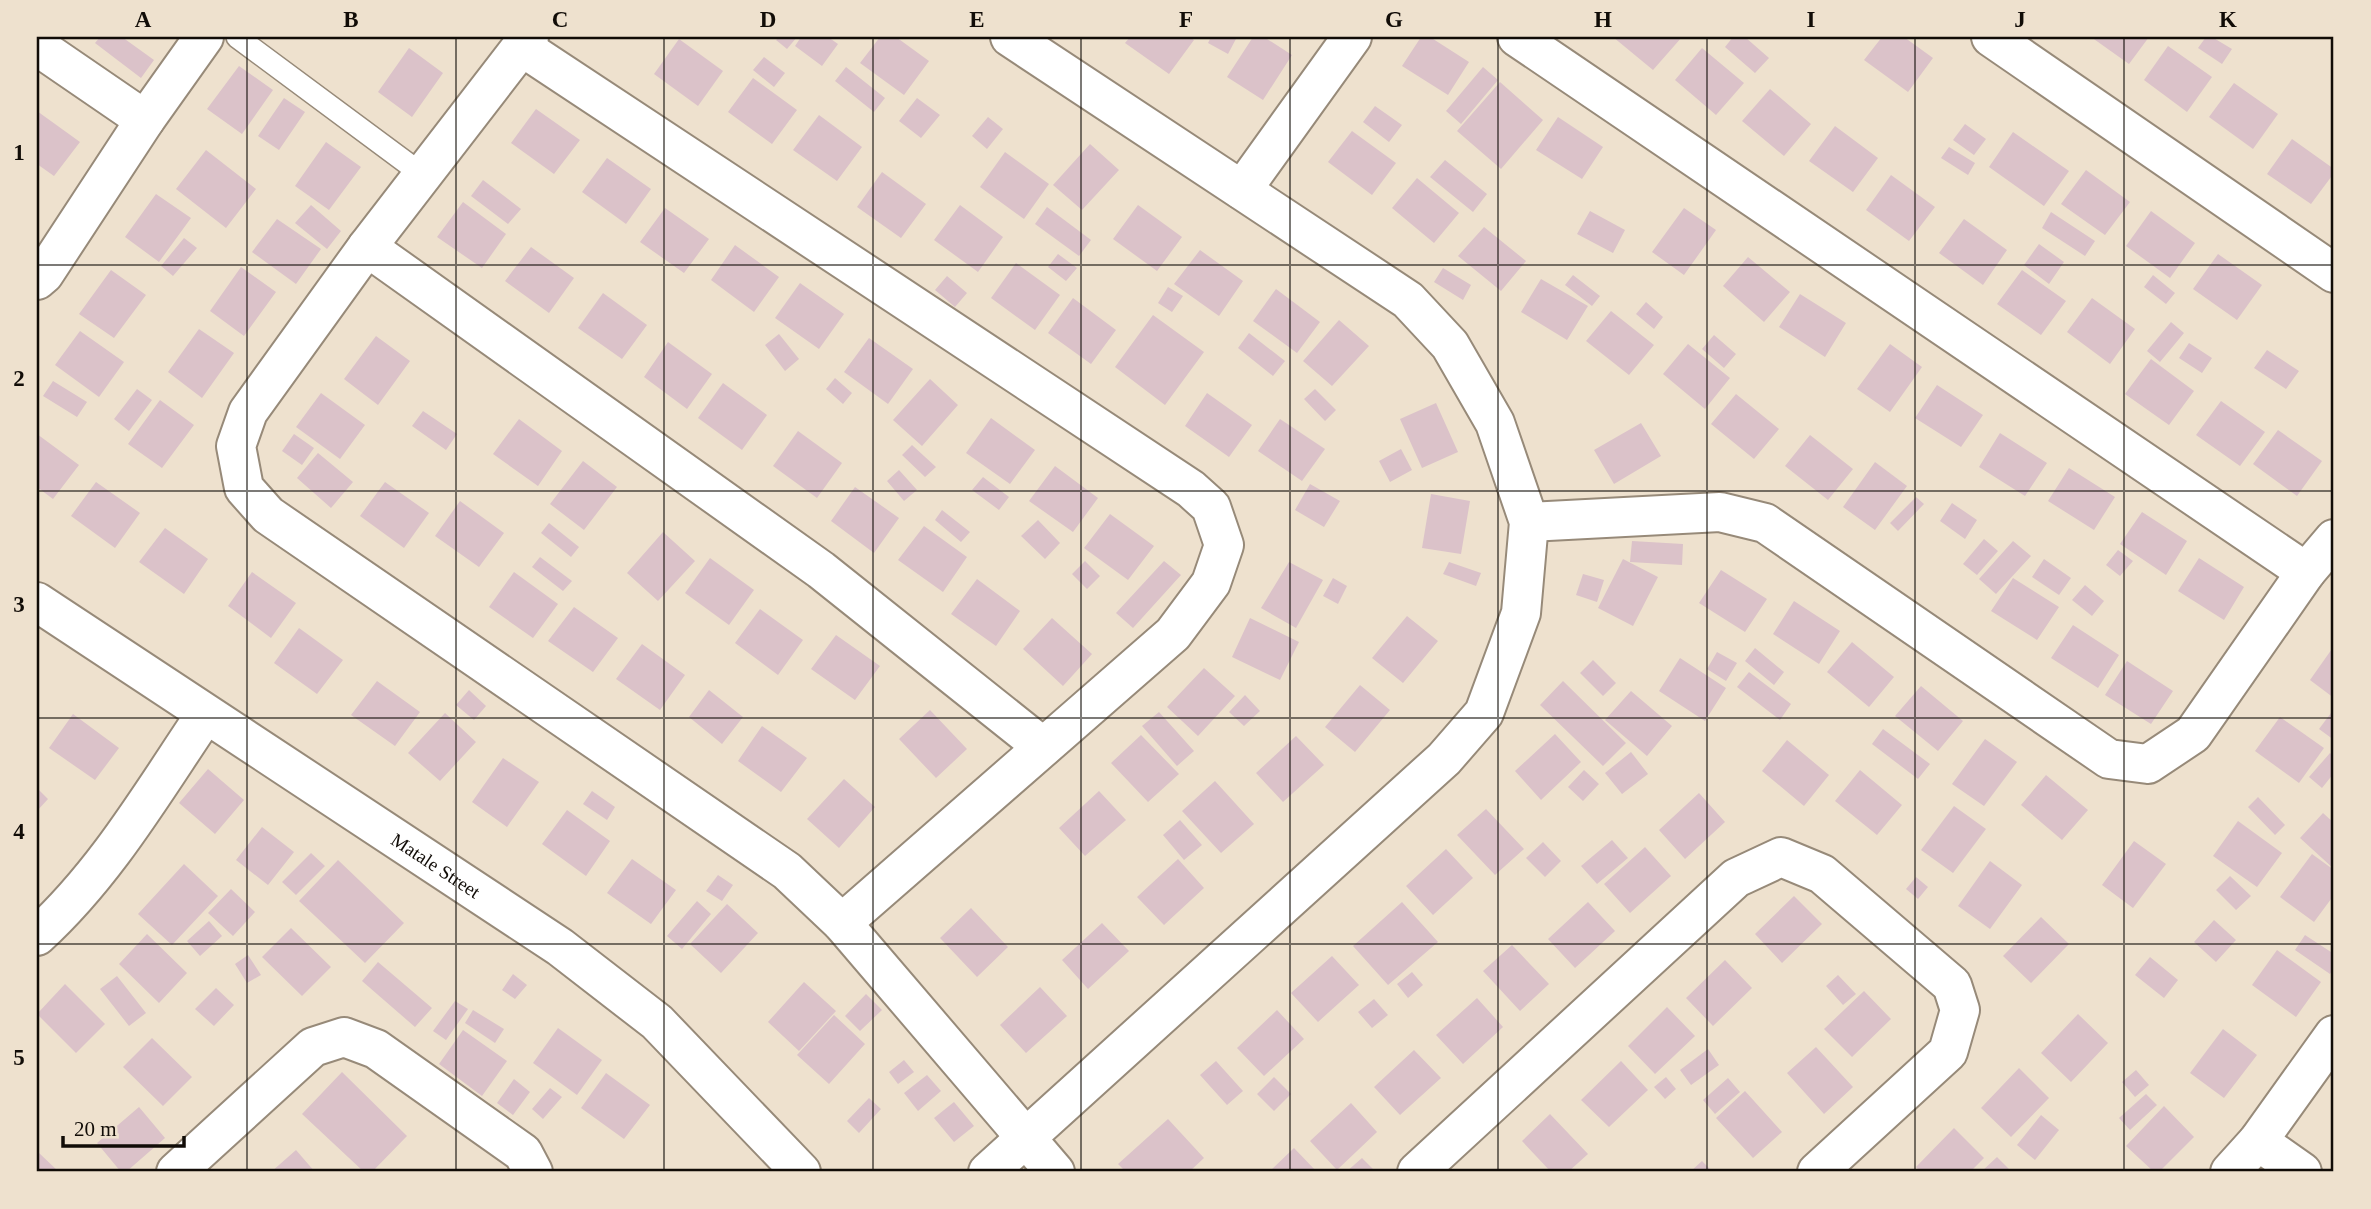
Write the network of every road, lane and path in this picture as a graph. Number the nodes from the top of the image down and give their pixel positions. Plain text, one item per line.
1 (204, 37) edge
2 (237, 37) edge
3 (1352, 37) edge
4 (1517, 37) edge
5 (1991, 37) edge
6 (525, 42) edge
7 (1029, 42) edge
8 (37, 46) edge
9 (145, 120) junction
10 (423, 175) junction
11 (1242, 190) junction
12 (367, 247) junction
13 (2334, 273) edge
14 (37, 280) edge
15 (1529, 522) junction
16 (2334, 539) edge
17 (2306, 572) junction
18 (37, 602) edge
19 (205, 715) junction
20 (1043, 747) junction
21 (842, 923) junction
22 (37, 936) edge
23 (2334, 1035) edge
24 (1024, 1139) junction
25 (2258, 1141) junction
26 (176, 1172) edge
27 (533, 1172) edge
28 (801, 1172) edge
29 (988, 1172) edge
30 (1055, 1172) edge
31 (1418, 1172) edge
32 (1816, 1172) edge
33 (2230, 1172) edge
34 (2302, 1172) edge

1 - 9 street
2 - 10 lane
3 - 11 street
4 - 17 street
5 - 13 street
6 - 10 street
6 - 20 street
7 - 11 street
8 - 9 street
9 - 14 street
10 - 12 street
11 - 15 street
12 - 20 street
12 - 21 street
15 - 17 street
15 - 24 street
16 - 17 street
18 - 19 street, Matale Street
19 - 22 street
19 - 28 street, Matale Street
20 - 21 street
21 - 24 street
23 - 25 street
24 - 29 street
24 - 30 street
25 - 33 street
25 - 34 street
26 - 27 street
31 - 32 street

